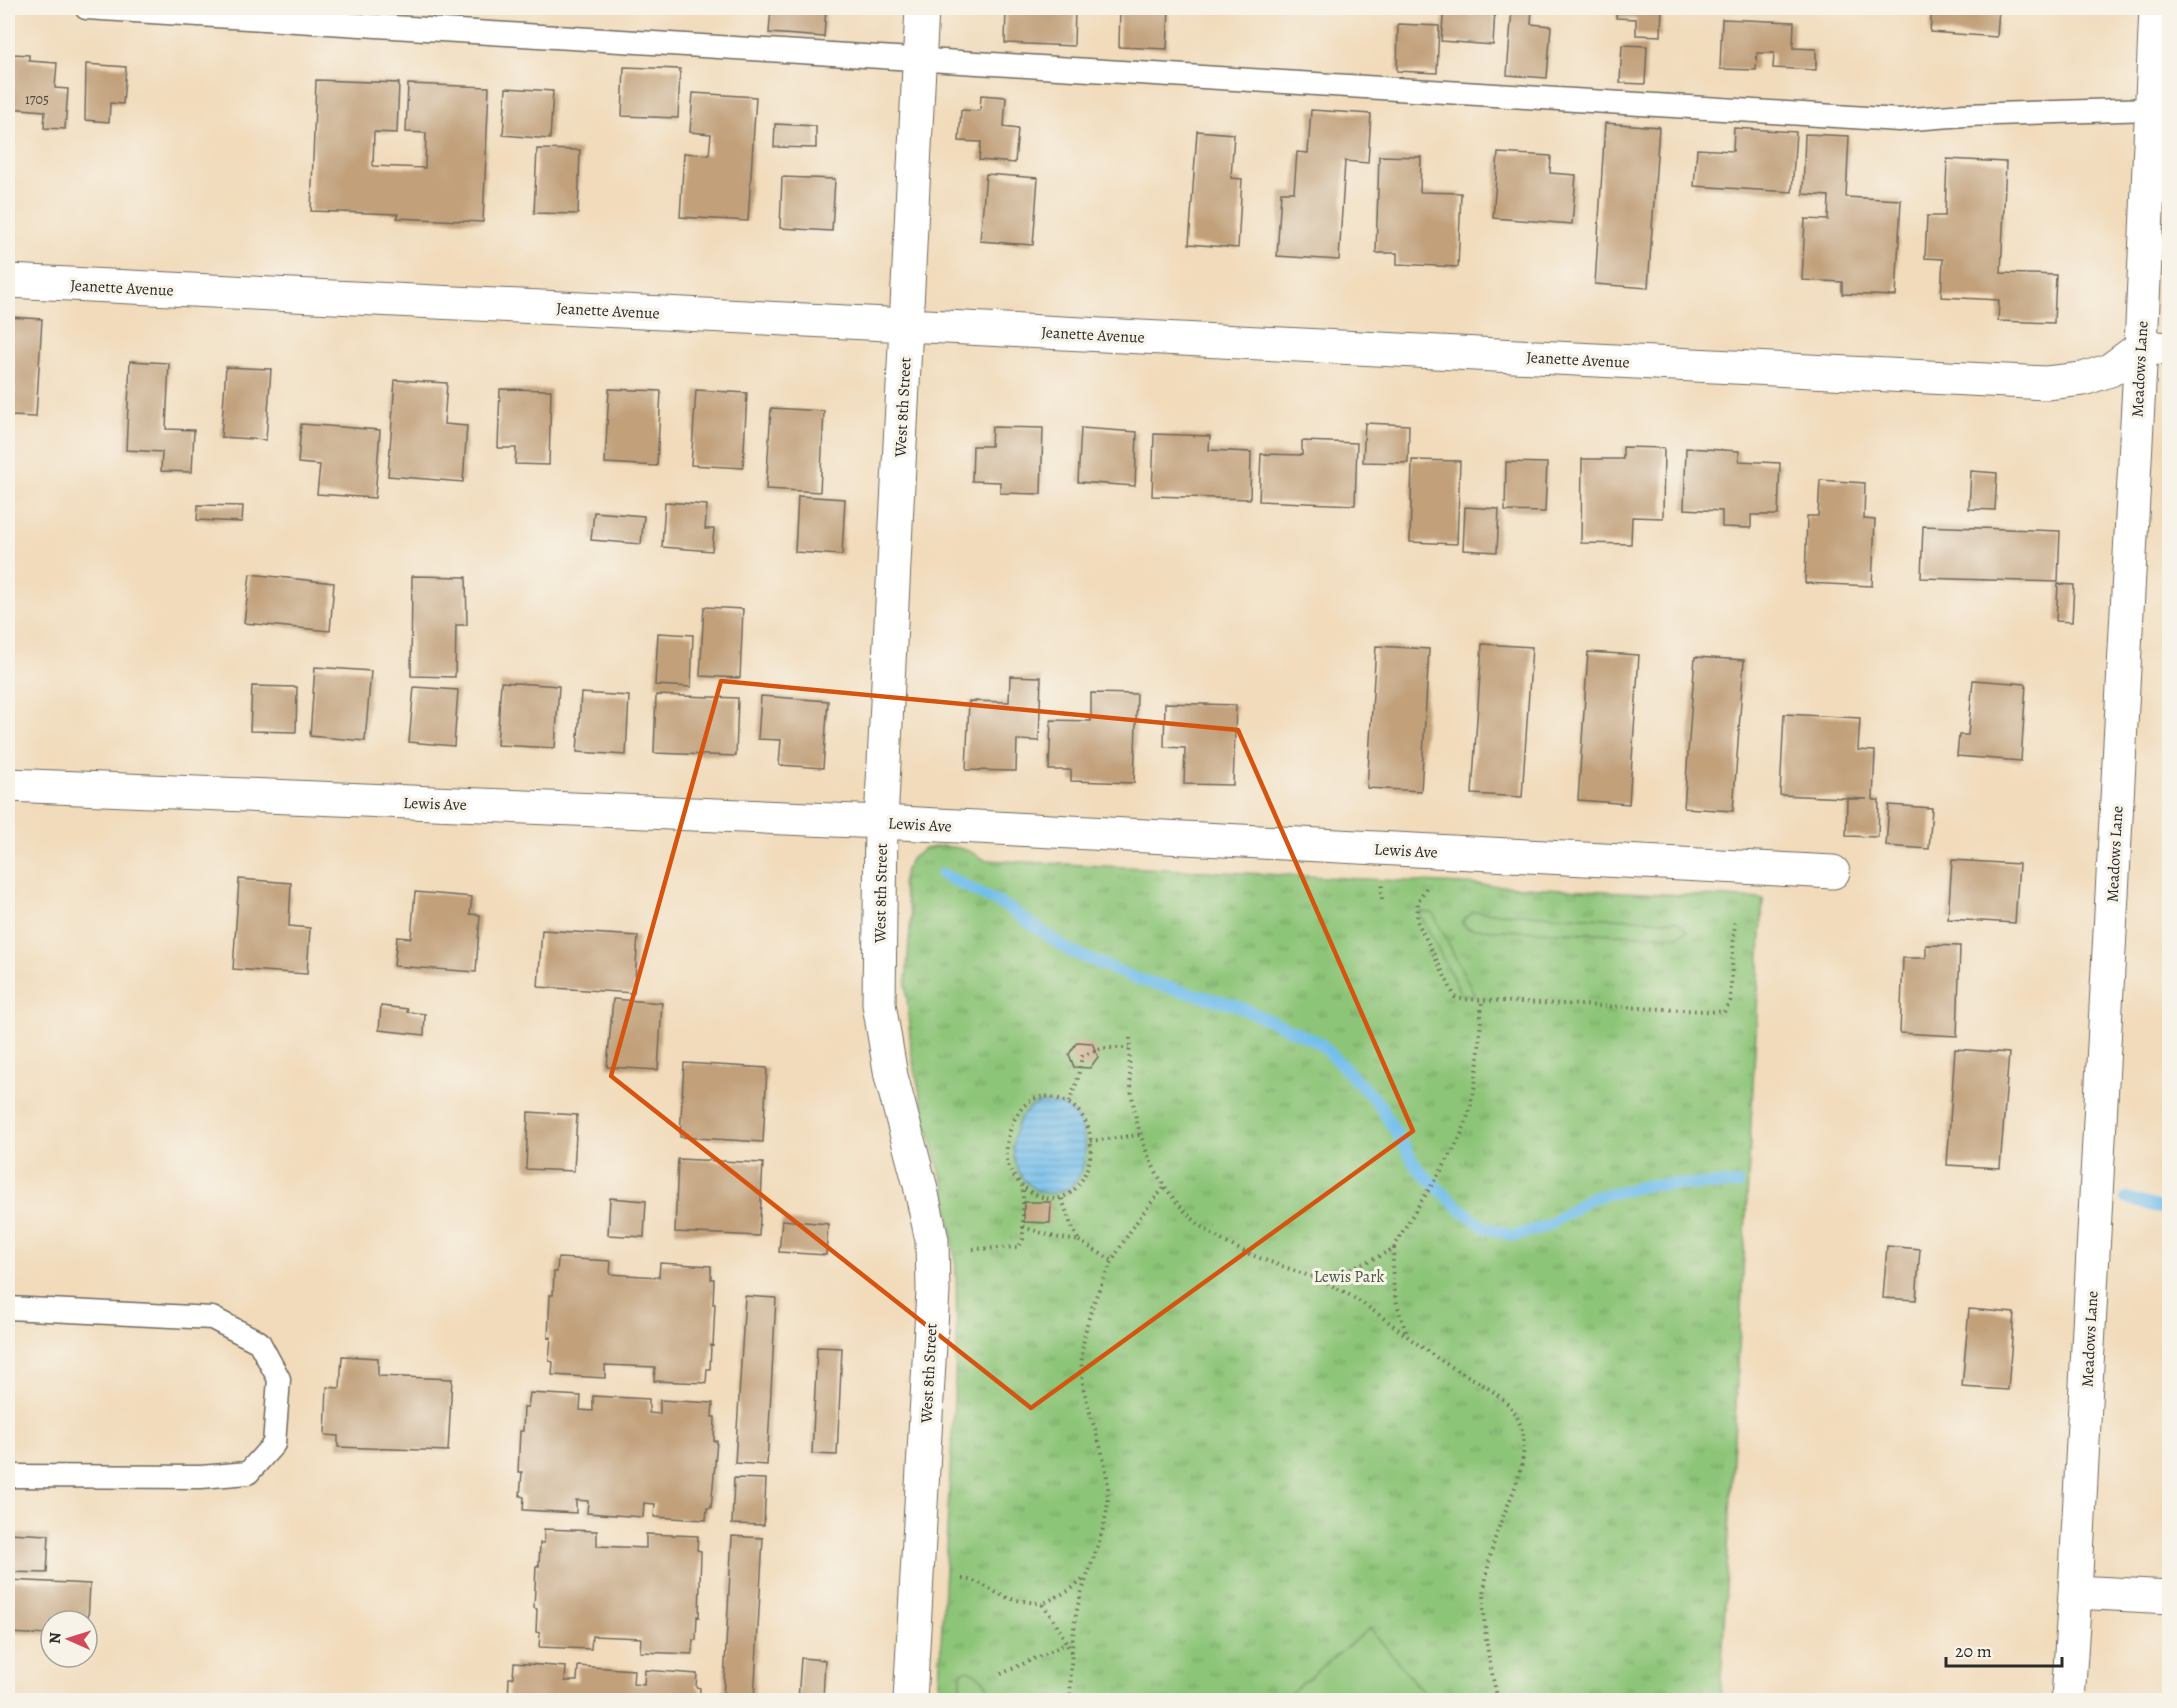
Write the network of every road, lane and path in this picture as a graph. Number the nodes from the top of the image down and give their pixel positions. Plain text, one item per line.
1 (86, 8) edge
2 (922, 8) edge
3 (2156, 8) edge
4 (920, 59) junction
5 (2158, 95) edge
6 (8, 282) edge
7 (907, 325) junction
8 (2155, 348) edge
9 (8, 785) edge
10 (881, 822) junction
11 (1448, 852) junction
12 (1833, 872) dead end
13 (1735, 918) dead end
14 (1482, 1000) junction
15 (1130, 1038) dead end
16 (1129, 1048) junction
17 (1069, 1102) junction
18 (1140, 1135) junction
19 (1090, 1141) junction
20 (1023, 1187) junction
21 (1164, 1188) junction
22 (1061, 1196) junction
23 (1023, 1227) junction
24 (1079, 1242) junction
25 (1394, 1248) junction
26 (972, 1249) dead end
27 (1113, 1261) junction
28 (1315, 1278) junction
29 (8, 1308) edge
30 (1407, 1336) junction
31 (8, 1476) edge
32 (1086, 1577) junction
33 (962, 1579) dead end
34 (2075, 1592) junction
35 (2169, 1597) edge
36 (1042, 1604) junction
37 (1066, 1644) junction
38 (1072, 1655) junction
39 (1001, 1674) dead end
40 (910, 1701) edge
41 (1070, 1701) edge
42 (1498, 1701) edge
43 (2068, 1701) edge

1 - 4 lane
2 - 4 street, West 8th Street
3 - 5 street, Meadows Lane
4 - 5 lane
4 - 7 street, West 8th Street
5 - 8 street, Meadows Lane
6 - 7 street, Jeanette Avenue
7 - 8 street, Jeanette Avenue
7 - 10 street, West 8th Street
8 - 34 street, Meadows Lane
9 - 10 street, Lewis Ave
10 - 11 street, Lewis Ave
10 - 40 street, West 8th Street
11 - 12 street, Lewis Ave
11 - 14 path
13 - 14 path
14 - 25 path
15 - 16 path
16 - 17 path
16 - 18 path
17 - 19 path
17 - 20 path
18 - 19 path
18 - 21 path
19 - 22 path
20 - 22 path
20 - 23 path
21 - 27 path
21 - 28 path
22 - 24 path
23 - 24 path
23 - 26 path
24 - 27 path
25 - 28 path
25 - 30 path
27 - 32 path
28 - 30 path
29 - 31 lane
30 - 42 path
32 - 36 path
32 - 38 path
33 - 36 path
34 - 35 street
34 - 43 street, Meadows Lane
36 - 37 path
37 - 38 path
37 - 39 path
38 - 41 path

